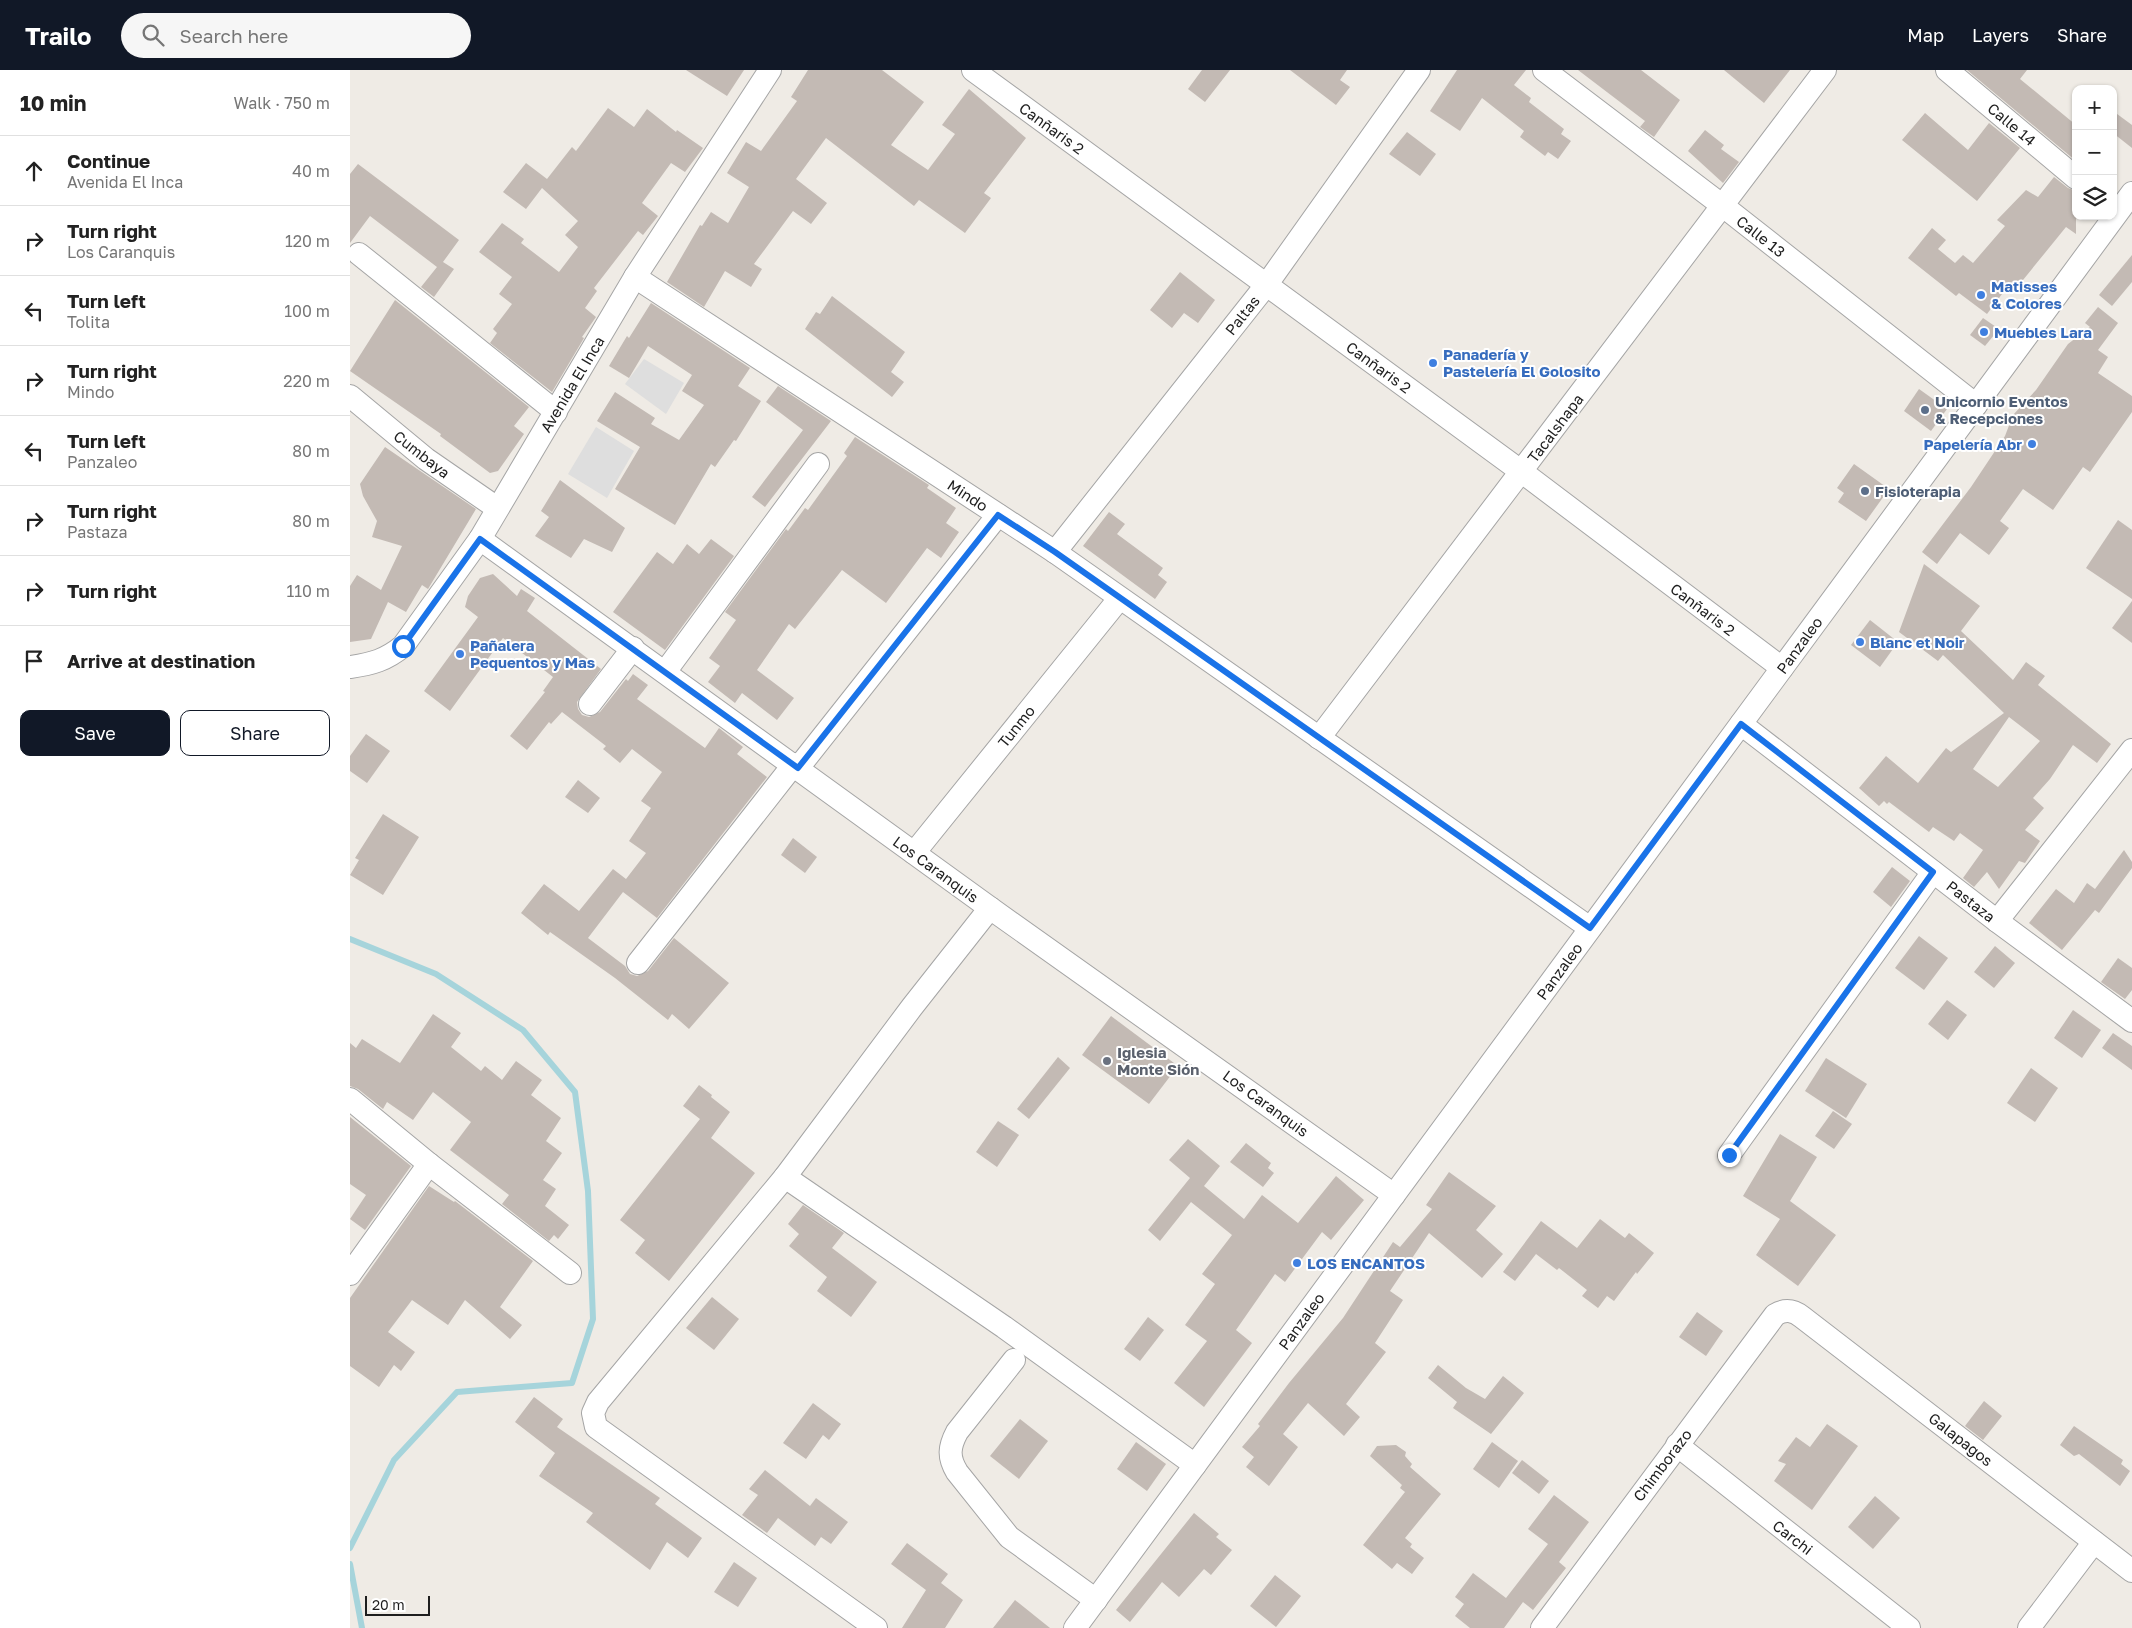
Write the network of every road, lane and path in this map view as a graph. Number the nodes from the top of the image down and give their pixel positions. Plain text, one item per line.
1 (770, 70) edge
2 (1419, 70) edge
3 (1544, 70) edge
4 (1825, 70) edge
5 (1948, 70) edge
6 (984, 73) edge
7 (2072, 175) edge
8 (2132, 192) edge
9 (1723, 206) junction
10 (2117, 210) edge
11 (2110, 220) edge
12 (360, 254) dead end
13 (635, 277) junction
14 (1267, 284) junction
15 (350, 396) edge
16 (1976, 405) junction
17 (556, 412) junction
18 (818, 464) dead end
19 (1522, 472) junction
20 (497, 508) junction
21 (998, 515) junction
22 (480, 539) junction
23 (1055, 552) junction
24 (1119, 599) junction
25 (632, 648) junction
26 (350, 667) edge
27 (1782, 668) junction
28 (665, 672) junction
29 (590, 704) dead end
30 (1741, 724) junction
31 (1319, 738) junction
32 (2132, 750) edge
33 (796, 766) junction
34 (914, 853) junction
35 (1933, 872) junction
36 (990, 908) junction
37 (1997, 922) junction
38 (1590, 928) junction
39 (638, 963) dead end
40 (2132, 1021) edge
41 (350, 1098) edge
42 (1729, 1155) dead end
43 (429, 1164) junction
44 (785, 1177) junction
45 (1394, 1195) junction
46 (570, 1273) dead end
47 (350, 1274) edge
48 (1788, 1311) joint
49 (1014, 1360) dead end
50 (1677, 1445) junction
51 (1195, 1465) junction
52 (2094, 1542) junction
53 (2132, 1571) edge
54 (1096, 1600) junction
55 (1886, 1621) edge
56 (876, 1628) edge
57 (1075, 1628) edge
58 (1542, 1628) edge
59 (1909, 1628) edge
60 (2029, 1628) edge

1 - 13 street, Avenida El Inca
2 - 14 street, Paltas
3 - 9 street, Calle 13
4 - 9 street, Tacalshapa
5 - 7 street, Calle 14
6 - 14 street, Canñaris 2
8 - 10 street, Panzaleo
9 - 16 street, Calle 13
9 - 19 street, Tacalshapa
11 - 16 street, Panzaleo
12 - 17 street
13 - 17 street, Avenida El Inca
13 - 21 street, Mindo
14 - 19 street, Canñaris 2
14 - 23 street, Paltas
15 - 20 street, Cumbaya
16 - 27 street, Panzaleo
17 - 20 street, Avenida El Inca
18 - 28 street
19 - 27 street, Canñaris 2
19 - 31 street, Tacalshapa
20 - 22 street, Avenida El Inca
21 - 23 street, Mindo
21 - 33 street
22 - 25 street, Los Caranquis
22 - 26 street, Avenida El Inca
23 - 24 street, Mindo
24 - 31 street, Mindo
24 - 34 street, Tunmo
25 - 28 street, Los Caranquis
25 - 29 street
27 - 30 street, Panzaleo
28 - 33 street, Los Caranquis
30 - 35 street, Pastaza
30 - 38 street, Panzaleo
31 - 38 street, Mindo
32 - 37 street
33 - 34 street, Los Caranquis
33 - 39 street
34 - 36 street, Los Caranquis
35 - 37 street, Pastaza
35 - 42 street
36 - 44 street
36 - 45 street, Los Caranquis
37 - 40 street, Pastaza
38 - 45 street, Panzaleo
41 - 43 street
43 - 46 street
43 - 47 street
44 - 51 street
44 - 56 street
45 - 51 street, Panzaleo
48 - 50 street, Chimborazo
48 - 52 street, Galapagos
49 - 54 street
50 - 55 street, Carchi
50 - 58 street, Chimborazo
51 - 54 street, Panzaleo
52 - 53 street, Galapagos
52 - 60 street
54 - 57 street, Panzaleo
55 - 59 street, Carchi

